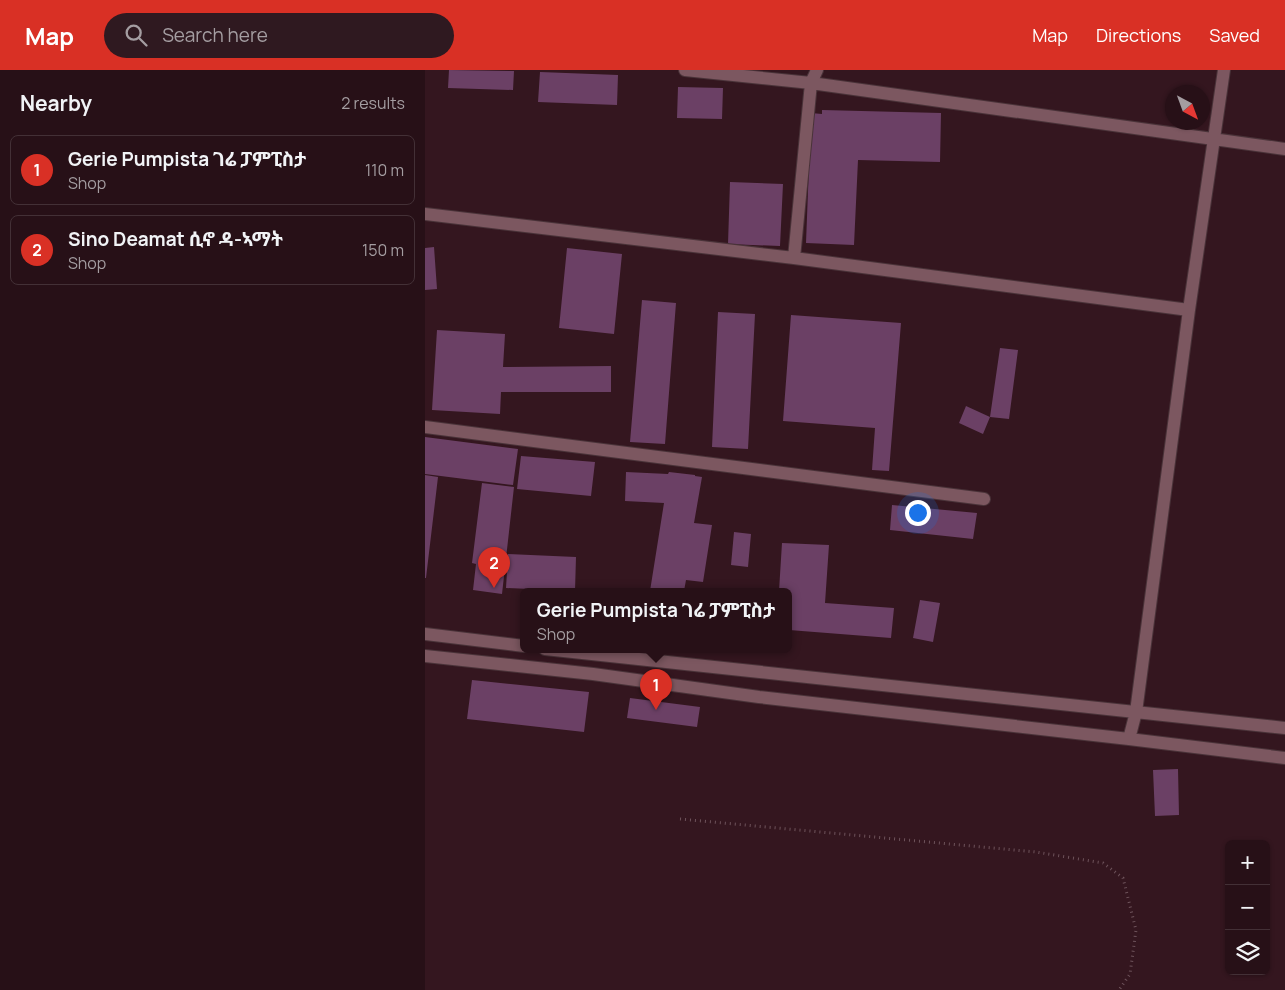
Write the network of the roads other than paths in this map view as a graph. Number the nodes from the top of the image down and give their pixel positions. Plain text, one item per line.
1 (685, 70) edge
2 (817, 70) edge
3 (1224, 70) edge
4 (811, 83) junction
5 (1215, 139) junction
6 (1285, 149) edge
7 (425, 214) edge
8 (795, 258) junction
9 (1189, 310) junction
10 (425, 427) edge
11 (984, 499) dead end
12 (425, 634) edge
13 (449, 637) junction
14 (520, 646) edge
15 (583, 653) edge
16 (425, 656) edge
17 (443, 658) junction
18 (1136, 712) junction
19 (1285, 728) edge
20 (1129, 738) junction
21 (1285, 758) edge

1 - 4 street
2 - 4 street
3 - 5 street
4 - 5 street
4 - 8 street
5 - 6 street
5 - 9 street
7 - 8 street
8 - 9 street
9 - 18 street
10 - 11 street
12 - 13 street
13 - 14 street
13 - 17 street
15 - 18 street
16 - 17 street
17 - 20 street
18 - 19 street
18 - 20 street
20 - 21 street

